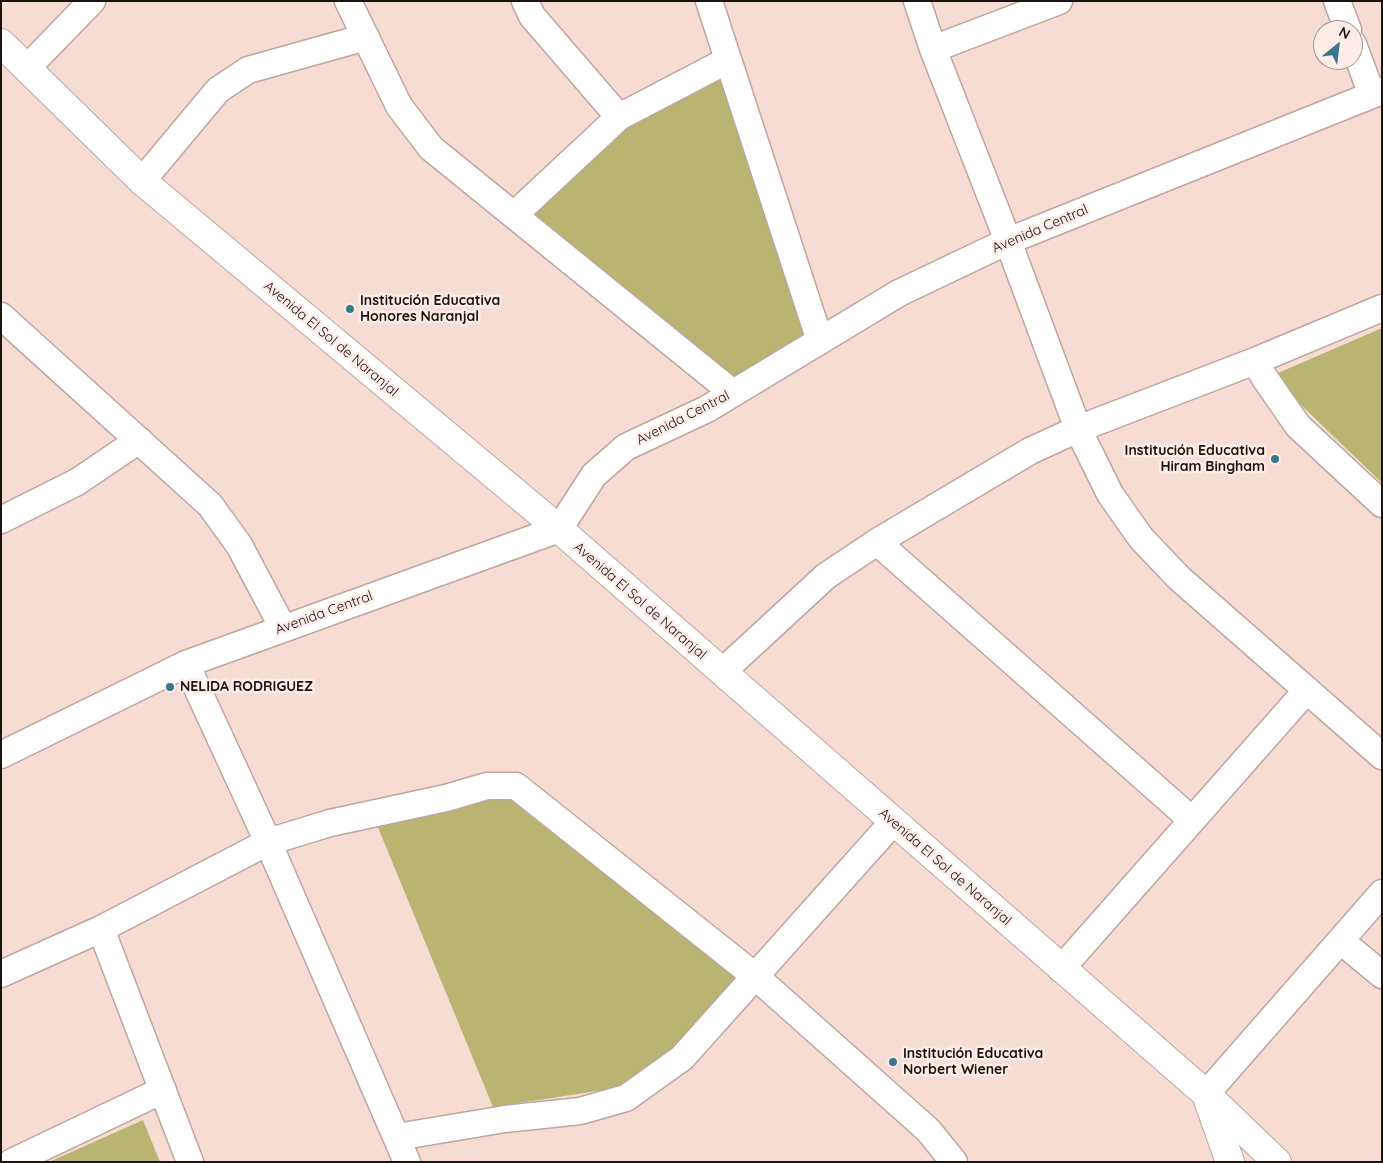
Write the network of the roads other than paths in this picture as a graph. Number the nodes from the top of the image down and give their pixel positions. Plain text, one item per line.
1 (92, 1) edge
2 (348, 1) edge
3 (525, 1) edge
4 (709, 1) edge
5 (917, 1) edge
6 (1060, 1) edge
7 (1337, 1) edge
8 (1344, 20) edge
9 (366, 37) junction
10 (1, 43) edge
11 (933, 50) junction
12 (728, 60) junction
13 (1363, 64) edge
14 (27, 68) junction
15 (1377, 93) edge
16 (619, 117) junction
17 (142, 181) junction
18 (514, 215) junction
19 (1008, 241) junction
20 (1382, 308) edge
21 (1, 316) edge
22 (820, 341) junction
23 (1255, 360) junction
24 (733, 393) junction
25 (1078, 430) junction
26 (139, 440) junction
27 (1382, 504) edge
28 (1, 520) edge
29 (559, 529) junction
30 (877, 542) junction
31 (283, 628) junction
32 (186, 664) junction
33 (722, 672) junction
34 (1307, 690) junction
35 (1, 755) edge
36 (1382, 756) edge
37 (1192, 820) junction
38 (893, 822) junction
39 (268, 842) junction
40 (1382, 894) edge
41 (101, 929) junction
42 (1341, 941) junction
43 (1061, 969) junction
44 (1, 974) edge
45 (755, 976) junction
46 (1382, 976) edge
47 (163, 1090) junction
48 (1206, 1094) junction
49 (396, 1137) junction
50 (12, 1162) edge
51 (190, 1162) edge
52 (407, 1162) edge
53 (954, 1162) edge
54 (1230, 1162) edge
55 (1277, 1162) edge

1 - 14 street
2 - 9 street
3 - 16 street
4 - 12 street
5 - 11 street
6 - 11 street
7 - 8 street
9 - 17 street
9 - 18 street
10 - 14 street, Avenida El Sol de Naranjal
11 - 19 street
12 - 16 street
12 - 22 street
13 - 15 street
14 - 17 street, Avenida El Sol de Naranjal
15 - 19 street, Avenida Central
16 - 18 street
17 - 29 street, Avenida El Sol de Naranjal
18 - 24 street
19 - 22 street, Avenida Central
19 - 25 street
20 - 23 street
21 - 26 street
22 - 24 street, Avenida Central
23 - 25 street
23 - 27 street
24 - 29 street, Avenida Central
25 - 30 street
25 - 34 street
26 - 28 street
26 - 31 street
29 - 31 street, Avenida Central
29 - 33 street, Avenida El Sol de Naranjal
30 - 33 street
30 - 37 street
31 - 32 street, Avenida Central
32 - 35 street, Avenida Central
32 - 39 street
33 - 38 street, Avenida El Sol de Naranjal
34 - 36 street
34 - 37 street
37 - 43 street
38 - 43 street, Avenida El Sol de Naranjal
38 - 45 street
39 - 41 street
39 - 45 street
39 - 49 street
40 - 42 street
41 - 44 street
41 - 47 street
42 - 46 street
42 - 48 street
43 - 48 street, Avenida El Sol de Naranjal
45 - 49 street
45 - 53 street
47 - 50 street
47 - 51 street
48 - 54 street
48 - 55 street, Avenida El Sol de Naranjal
49 - 52 street

